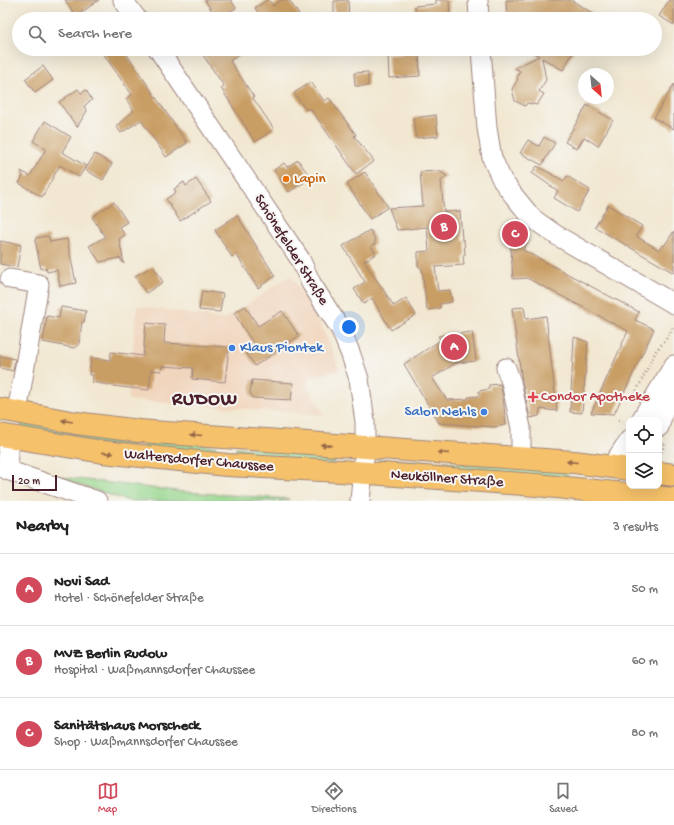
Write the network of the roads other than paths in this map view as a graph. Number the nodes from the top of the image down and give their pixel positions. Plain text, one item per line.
1 (123, 0) edge
2 (478, 0) edge
3 (132, 12) edge
4 (479, 12) edge
5 (163, 56) edge
6 (482, 56) edge
7 (10, 279) dead end
8 (674, 304) edge
9 (674, 365) edge
10 (506, 368) dead end
11 (674, 376) edge
12 (6, 411) edge
13 (633, 417) edge
14 (626, 431) edge
15 (4, 436) edge
16 (662, 436) edge
17 (228, 438) junction
18 (365, 447) junction
19 (521, 458) junction
20 (226, 465) junction
21 (620, 468) edge
22 (363, 473) junction
23 (662, 473) edge
24 (674, 475) edge
25 (632, 494) edge
26 (592, 496) edge
27 (674, 499) edge
28 (97, 501) edge
29 (360, 501) edge

1 - 3 street
2 - 4 street
5 - 18 street, Schönefelder Straße
6 - 8 street
7 - 12 street
9 - 13 street
10 - 19 street
11 - 16 street
12 - 15 main road
17 -> 12 main road, Waltersdorfer Chaussee
14 - 21 street
15 -> 20 main road, Waltersdorfer Chaussee
15 - 28 street
18 -> 17 main road, Waltersdorfer Chaussee
17 - 20 main road
19 -> 18 main road, Neuköllner Straße
18 - 22 street, Schönefelder Straße
21 -> 19 main road, Neuköllner Straße
20 - 22 main road, Waltersdorfer Chaussee
21 - 26 main road
22 - 26 main road, Neuköllner Straße
22 - 29 street
23 - 24 main road
25 - 26 main road, Neuköllner Straße
25 - 27 main road, Neuköllner Straße

